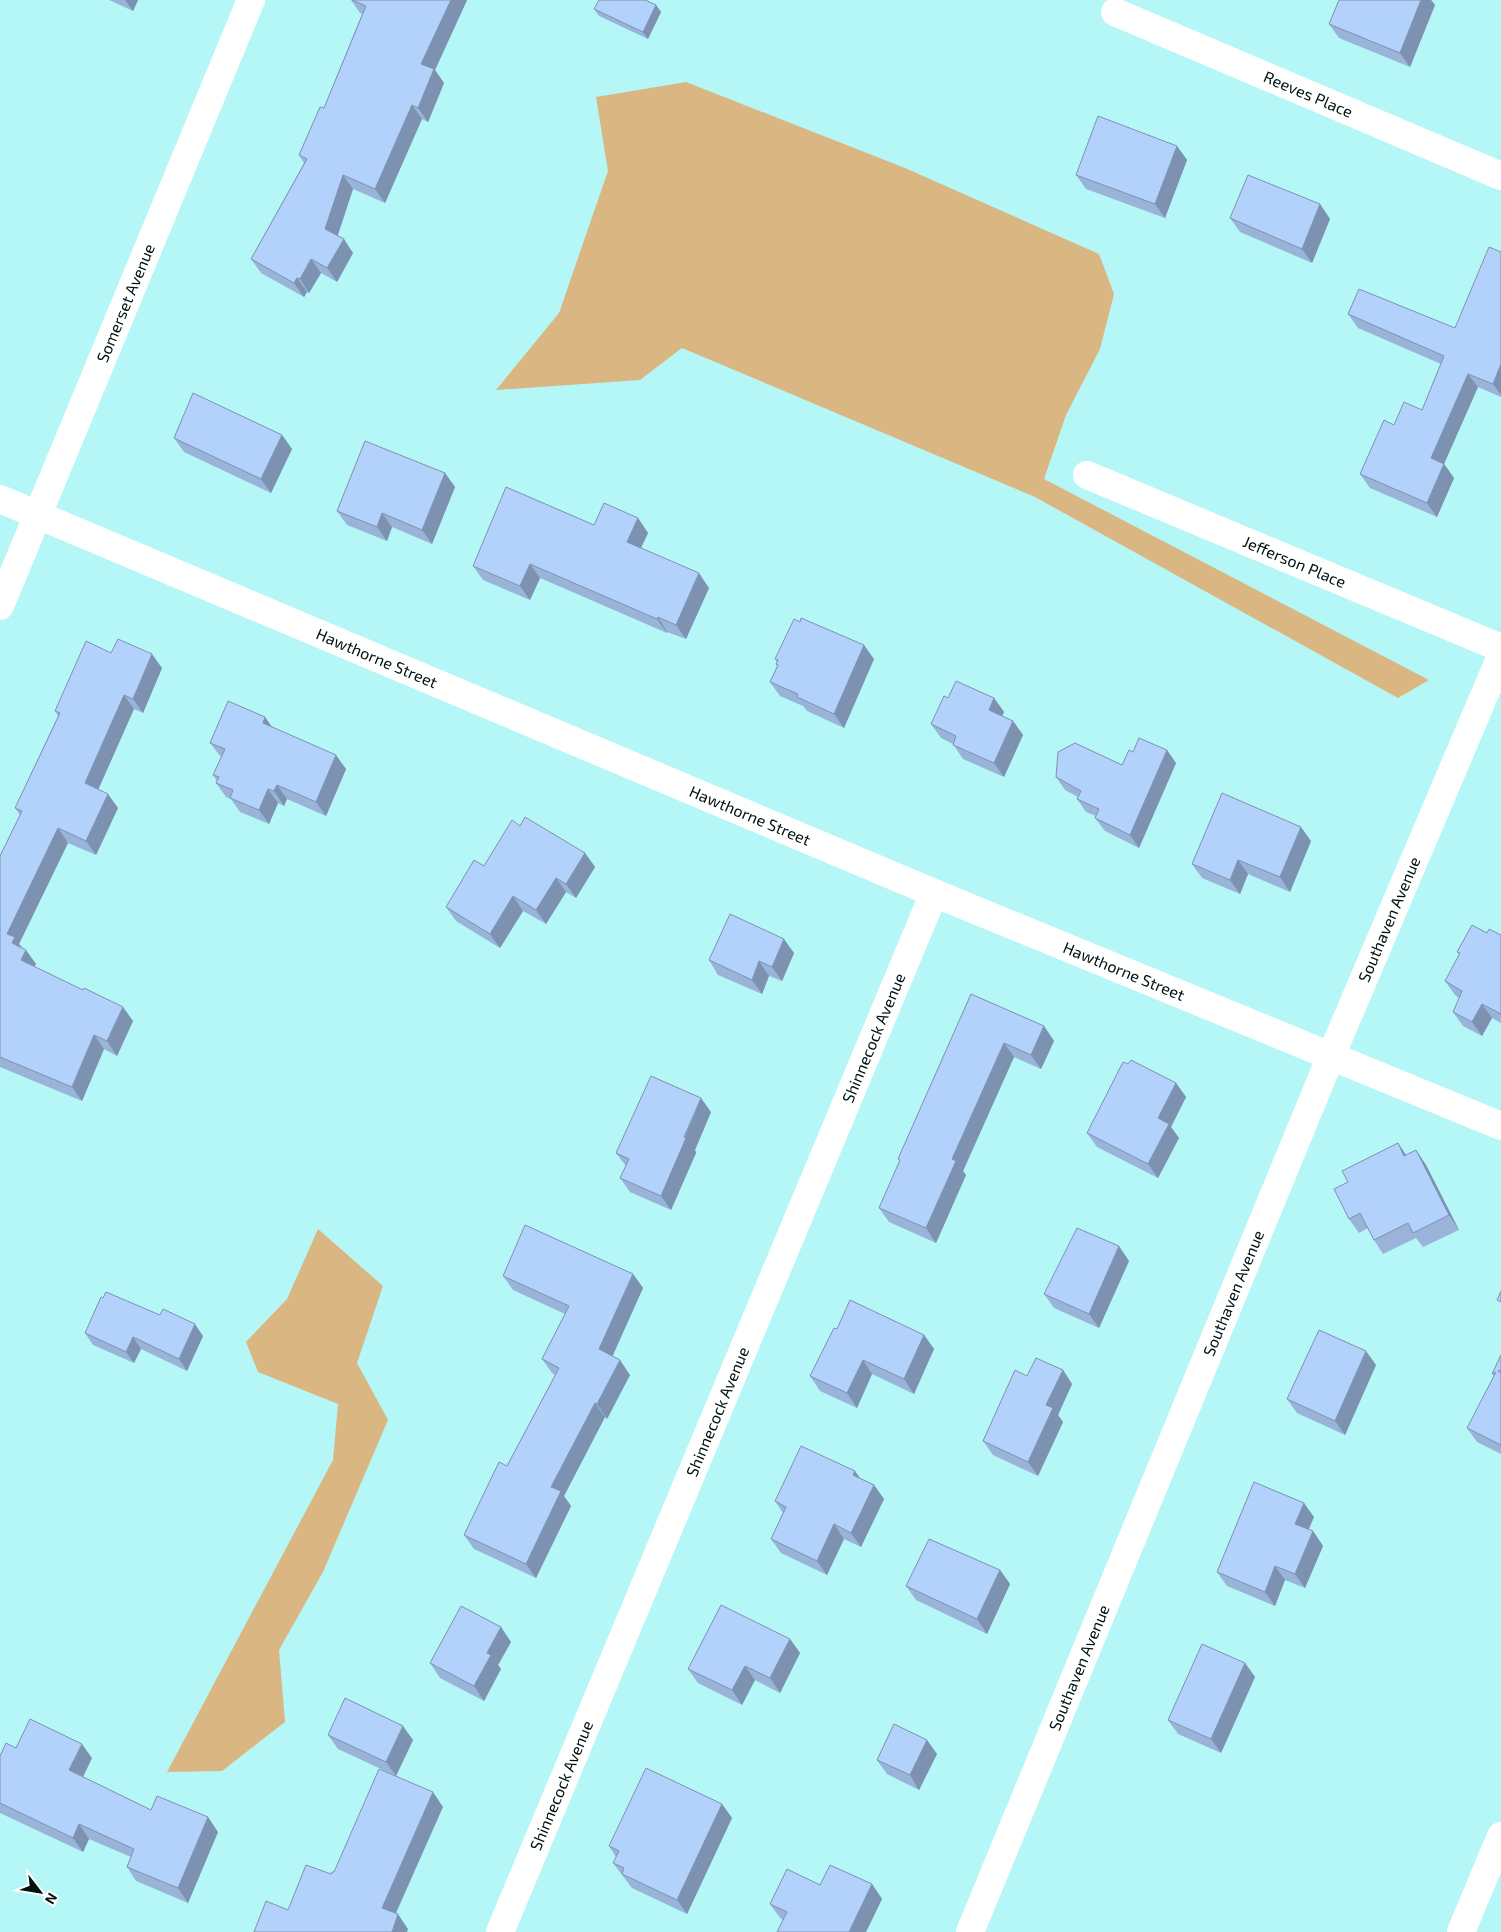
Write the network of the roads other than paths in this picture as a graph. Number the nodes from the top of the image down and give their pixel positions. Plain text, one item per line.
1 (251, 0) edge
2 (1115, 12) dead end
3 (1501, 176) edge
4 (1087, 475) dead end
5 (0, 499) edge
6 (38, 515) junction
7 (0, 606) edge
8 (1501, 648) edge
9 (1501, 656) edge
10 (934, 893) junction
11 (1332, 1056) junction
12 (1501, 1126) edge
13 (1501, 1836) edge
14 (500, 1932) edge
15 (970, 1932) edge
16 (1461, 1932) edge

1 - 6 street, Somerset Avenue
2 - 3 street, Reeves Place
4 - 8 street, Jefferson Place
5 - 6 street, Hawthorne Street
6 - 7 street, Somerset Avenue
6 - 10 street, Hawthorne Street
9 - 11 street, Southaven Avenue
10 - 11 street, Hawthorne Street
10 - 14 street, Shinnecock Avenue
11 - 12 street, Hawthorne Street
11 - 15 street, Southaven Avenue
13 - 16 street

